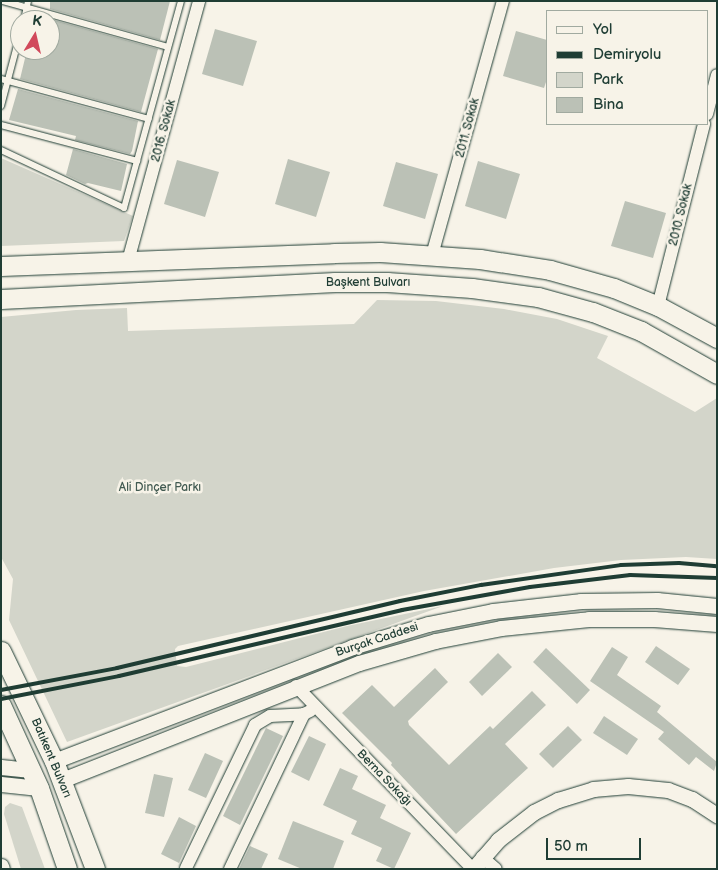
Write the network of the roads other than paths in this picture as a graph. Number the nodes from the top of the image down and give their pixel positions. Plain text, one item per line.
1 (3, 1) edge
2 (182, 1) edge
3 (199, 1) edge
4 (503, 1) edge
5 (28, 5) edge
6 (168, 48) junction
7 (11, 60) edge
8 (717, 75) edge
9 (4, 80) edge
10 (1, 106) edge
11 (708, 110) edge
12 (148, 119) junction
13 (1, 125) edge
14 (704, 125) edge
15 (1, 150) edge
16 (137, 161) junction
17 (432, 255) junction
18 (128, 261) junction
19 (1, 266) edge
20 (1, 299) edge
21 (658, 306) junction
22 (717, 338) edge
23 (717, 374) edge
24 (717, 606) edge
25 (717, 624) edge
26 (1, 650) edge
27 (296, 686) junction
28 (1, 704) edge
29 (317, 708) junction
30 (304, 714) junction
31 (54, 761) junction
32 (1, 767) edge
33 (31, 770) junction
34 (62, 780) junction
35 (1, 784) edge
36 (39, 788) junction
37 (717, 815) edge
38 (476, 865) edge
39 (186, 868) edge
40 (67, 869) edge
41 (95, 869) edge
42 (230, 869) edge
43 (496, 869) edge

1 - 5 lane
2 - 6 lane
3 - 18 street, 2016. Sokak
4 - 17 street, 2011. Sokak
5 - 6 lane
6 - 12 lane
7 - 9 lane
8 - 11 street
9 - 10 lane
9 - 12 lane
12 - 16 lane
13 - 16 lane
14 - 21 street, 2010. Sokak
15 - 16 lane
17 - 18 main road
17 - 21 main road
18 - 19 main road
20 - 23 main road, Başkent Bulvarı
21 - 22 main road
24 - 31 street, Burçak Caddesi
25 - 27 street, Burçak Caddesi
26 - 31 main road, Batıkent Bulvarı
27 - 29 street, Berna Sokağı
27 - 34 street, Burçak Caddesi
28 - 33 main road, Batıkent Bulvarı
29 - 30 street
29 - 38 street, Berna Sokağı
30 - 39 street
30 - 42 street
31 - 33 main road
31 - 34 main road, Batıkent Bulvarı
32 - 33 street
33 - 36 main road, Batıkent Bulvarı
34 - 36 main road
34 - 41 main road, Batıkent Bulvarı
35 - 36 street
36 - 40 main road, Batıkent Bulvarı
37 - 38 street
38 - 43 street, Berna Sokağı

